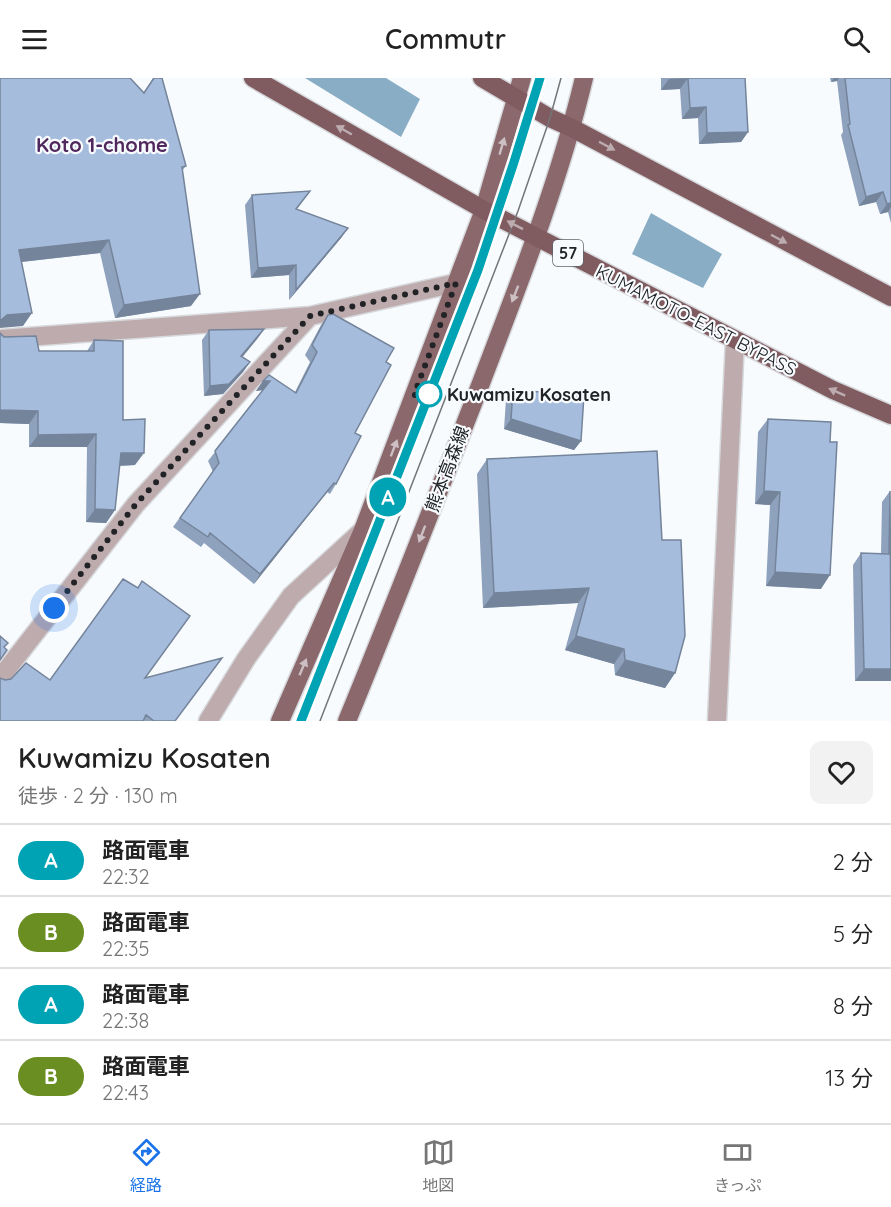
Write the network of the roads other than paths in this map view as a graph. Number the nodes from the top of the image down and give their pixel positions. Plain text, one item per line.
1 (253, 78) edge
2 (482, 78) edge
3 (522, 78) edge
4 (584, 78) edge
5 (515, 99) junction
6 (572, 128) junction
7 (484, 210) junction
8 (537, 237) junction
9 (456, 283) junction
10 (891, 297) edge
11 (310, 316) junction
12 (0, 339) edge
13 (735, 340) junction
14 (891, 415) edge
15 (363, 530) junction
16 (0, 678) edge
17 (208, 721) edge
18 (280, 721) edge
19 (347, 721) edge
20 (717, 721) edge

7 -> 1 highway, KUMAMOTO-EAST BYPASS / 57
2 - 5 highway
3 - 5 main road
4 - 6 main road, 熊本高森線
5 - 6 highway
7 -> 5 main road
6 - 8 main road, 熊本高森線
6 -> 10 highway
8 -> 7 highway, KUMAMOTO-EAST BYPASS / 57
7 - 9 main road
8 - 13 highway, KUMAMOTO-EAST BYPASS / 57
8 -> 19 main road, 熊本高森線
9 - 11 street
15 -> 9 main road
11 - 12 street
11 - 16 street
14 -> 13 highway, KUMAMOTO-EAST BYPASS / 57
13 - 20 street
15 - 17 street
18 -> 15 main road

